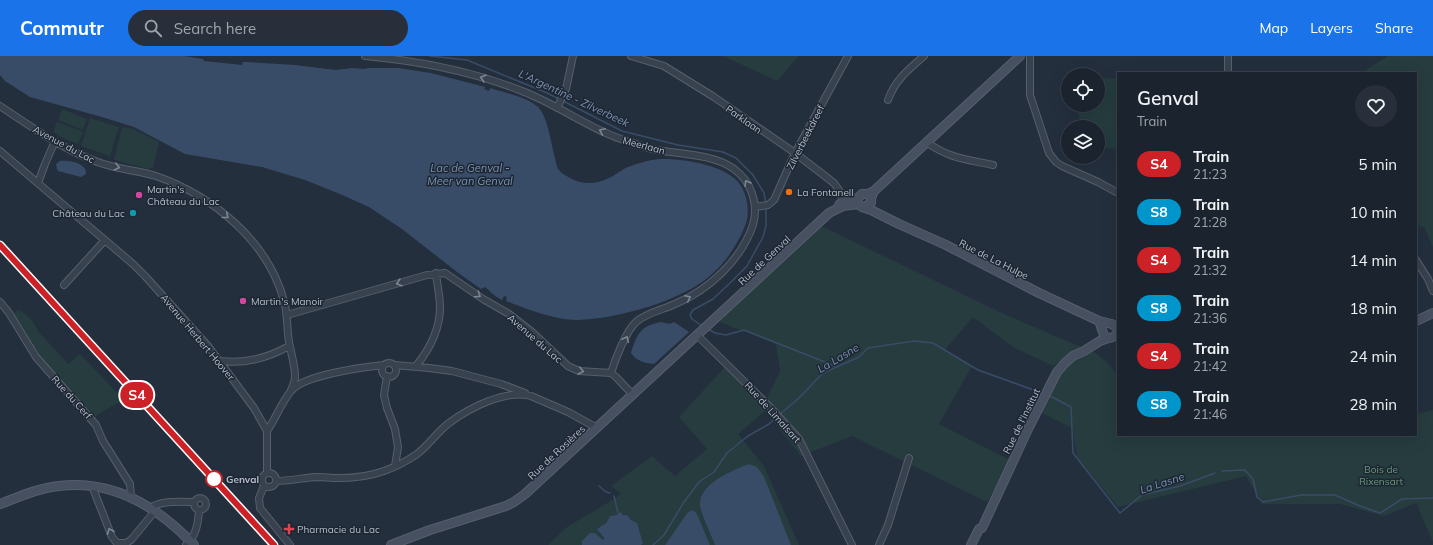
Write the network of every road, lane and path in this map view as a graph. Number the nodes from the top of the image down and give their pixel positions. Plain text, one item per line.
1 (364, 56) edge
2 (573, 56) edge
3 (631, 56) edge
4 (655, 56) edge
5 (848, 56) edge
6 (924, 56) edge
7 (1020, 56) edge
8 (1030, 56) edge
9 (1228, 56) edge
10 (651, 62) junction
11 (1228, 72) edge
12 (888, 100) dead end
13 (559, 105) junction
14 (0, 106) edge
15 (55, 141) junction
16 (926, 142) junction
17 (0, 151) edge
18 (795, 153) junction
19 (993, 165) dead end
20 (38, 183) junction
21 (1117, 192) edge
22 (866, 199) junction
23 (843, 201) junction
24 (755, 207) junction
25 (836, 208) junction
26 (105, 240) junction
27 (1417, 262) edge
28 (436, 273) junction
29 (64, 285) dead end
30 (1433, 290) edge
31 (0, 302) edge
32 (1433, 313) edge
33 (287, 315) junction
34 (1417, 321) edge
35 (706, 328) joint
36 (1117, 332) edge
37 (1104, 333) junction
38 (697, 335) junction
39 (290, 349) junction
40 (220, 361) junction
41 (416, 366) junction
42 (383, 367) junction
43 (392, 372) junction
44 (611, 373) junction
45 (291, 390) junction
46 (526, 394) junction
47 (633, 395) junction
48 (597, 428) junction
49 (267, 431) junction
50 (909, 458) dead end
51 (395, 466) junction
52 (267, 472) junction
53 (276, 481) junction
54 (92, 486) junction
55 (264, 486) junction
56 (131, 497) junction
57 (194, 502) junction
58 (0, 504) edge
59 (153, 509) junction
60 (199, 511) junction
61 (190, 544) edge
62 (290, 545) edge
63 (391, 545) edge
64 (852, 545) edge
65 (879, 545) edge
66 (972, 545) edge

13 -> 1 street, Meerlaan
2 - 13 street
3 - 10 street, Parklaan
4 - 10 street
5 - 18 street, Zilverbeekdreef
6 - 12 street
7 - 16 street
8 - 21 street
9 - 11 street
10 - 18 street, Parklaan
24 -> 13 street, Meerlaan
14 - 15 street, Avenue du Lac
15 - 20 street
15 -> 33 street, Avenue du Lac
16 - 19 street
16 - 22 street
17 - 20 street, Avenue Herbert Hoover
18 - 23 street, Parklaan
18 - 24 street, Zilverbeekdreef
20 - 26 street, Avenue Herbert Hoover
22 - 23 street
22 - 25 street, Rue de Genval
22 - 37 street, Rue de La Hulpe
23 - 25 street, Rue de Genval
44 -> 24 street, Meerlaan
25 - 35 street, Rue de Genval
26 - 29 street
26 - 40 street, Avenue Herbert Hoover
27 - 30 street
28 -> 33 street
28 - 41 street
28 -> 44 street, Avenue du Lac
31 - 56 street, Rue du Cerf
32 - 34 street
33 - 39 street, Avenue du Lac
35 - 38 street, Rue de Rosières
36 - 37 street, Rue de l'Institut
36 - 37 street
37 - 66 street, Rue de l'Institut
38 - 47 street, Rue de Rosières
38 - 64 street, Rue de Limalsart
39 - 40 street
39 - 45 street, Avenue du Lac
40 - 49 street, Avenue Herbert Hoover
41 - 43 street
41 - 46 street
42 - 43 street
42 - 43 street
42 - 45 street
43 - 51 street
44 - 47 street
45 - 49 street
46 - 48 street
46 - 51 street
47 - 48 street, Rue de Rosières
48 - 63 street, Rue de Rosières
49 - 52 street, Avenue Herbert Hoover
50 - 65 street
51 - 53 street
52 - 53 street
52 - 55 street
53 - 55 street
54 - 56 street
54 - 58 street
59 -> 54 street
55 - 62 street
56 - 59 street
57 - 59 street
57 - 60 street
57 - 60 street
59 - 61 street
60 - 61 street

